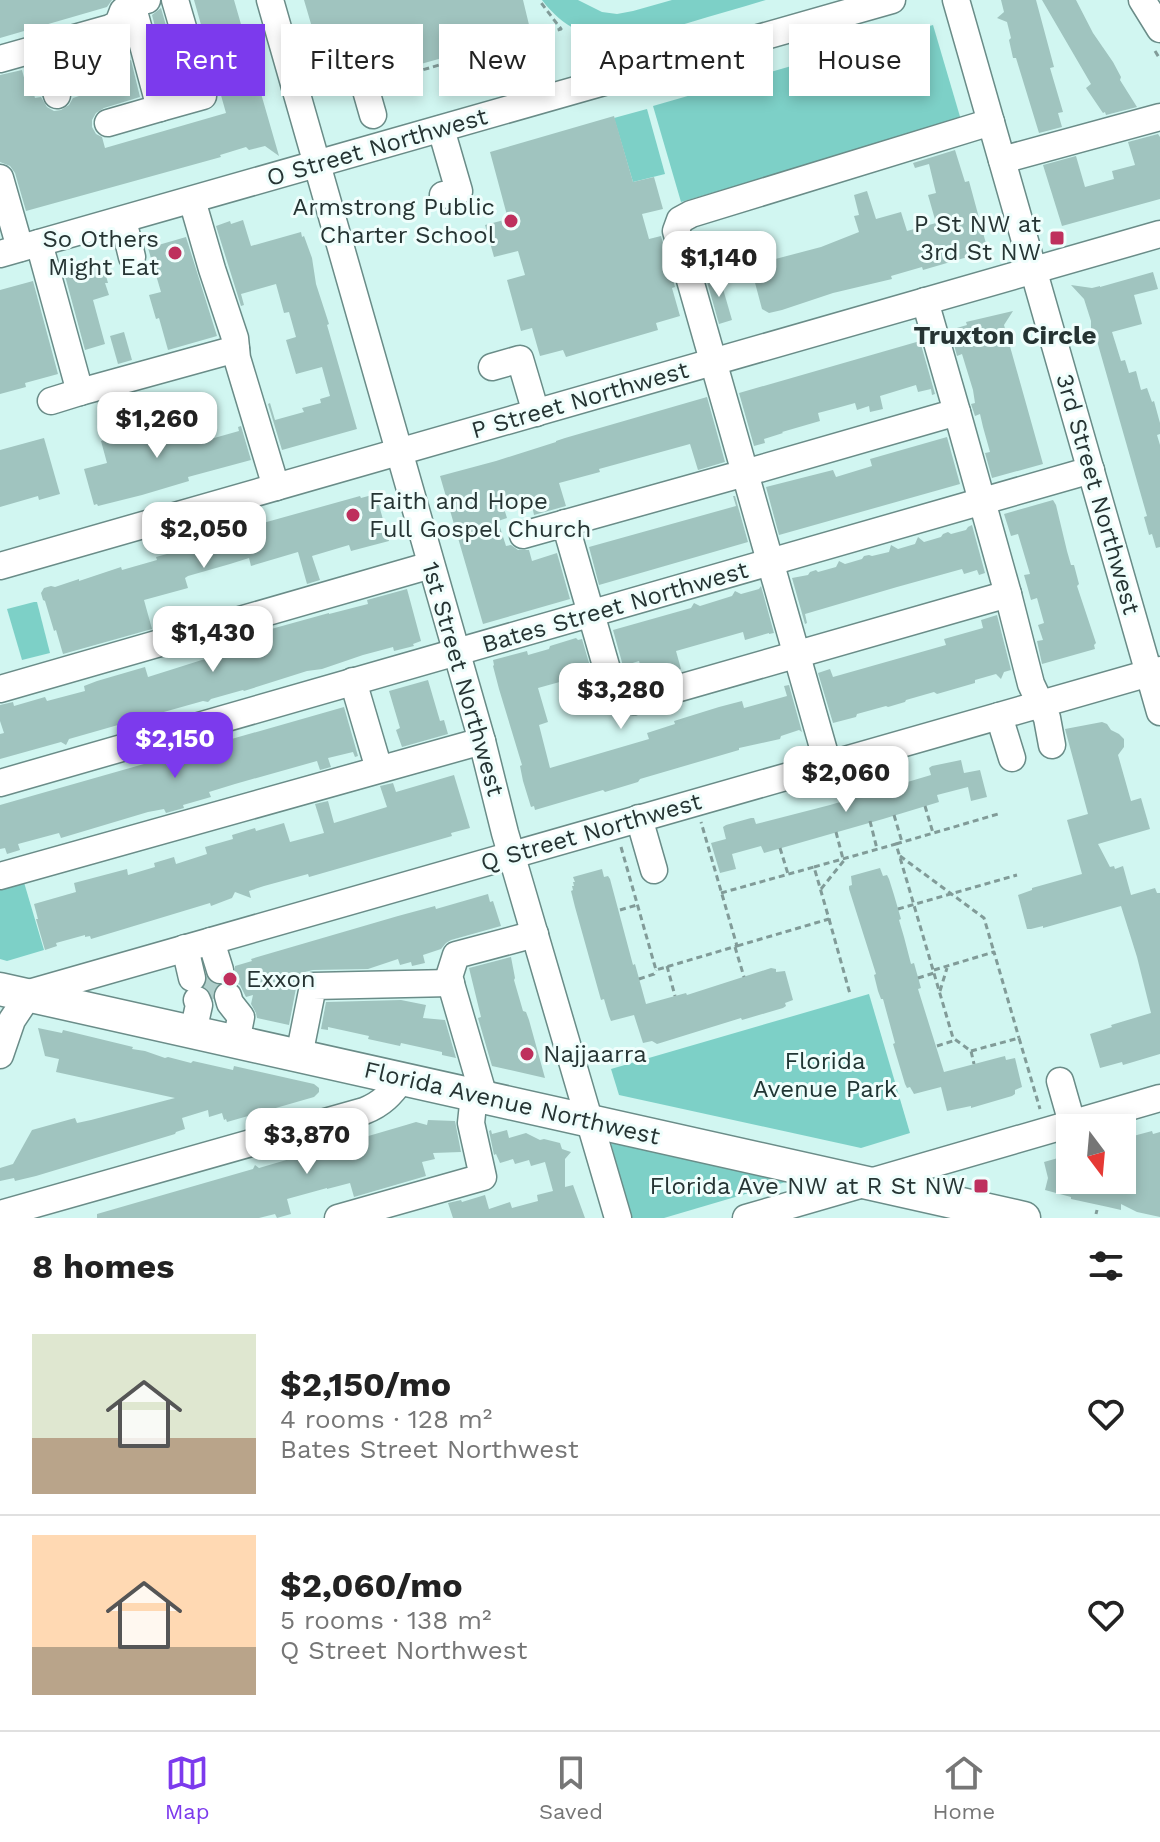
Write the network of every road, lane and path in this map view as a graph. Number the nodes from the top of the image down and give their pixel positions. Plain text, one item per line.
1 (175, 0) edge
2 (270, 0) edge
3 (539, 0) edge
4 (892, 0) edge
5 (956, 0) edge
6 (1142, 0) edge
7 (137, 1) edge
8 (118, 24) edge
9 (1160, 29) edge
10 (555, 31) edge
11 (24, 53) edge
12 (0, 59) edge
13 (368, 96) edge
14 (160, 108) junction
15 (373, 115) dead end
16 (1160, 117) edge
17 (991, 122) junction
18 (108, 123) dead end
19 (441, 129) junction
20 (1002, 160) junction
21 (317, 164) junction
22 (0, 178) edge
23 (443, 195) dead end
24 (192, 200) junction
25 (123, 220) junction
26 (1160, 234) edge
27 (20, 249) edge
28 (132, 257) dead end
29 (1034, 270) junction
30 (925, 301) junction
31 (236, 349) junction
32 (713, 362) junction
33 (492, 367) dead end
34 (80, 392) junction
35 (51, 401) dead end
36 (957, 412) junction
37 (536, 413) junction
38 (399, 452) junction
39 (1091, 470) junction
40 (745, 473) junction
41 (276, 487) junction
42 (982, 502) junction
43 (565, 523) junction
44 (523, 535) dead end
45 (770, 562) junction
46 (431, 565) junction
47 (0, 566) edge
48 (1008, 594) junction
49 (592, 613) junction
50 (456, 652) junction
51 (796, 655) junction
52 (1155, 671) edge
53 (353, 681) junction
54 (0, 689) edge
55 (1040, 704) junction
56 (1160, 712) edge
57 (999, 716) junction
58 (482, 741) junction
59 (1052, 745) dead end
60 (1012, 758) dead end
61 (828, 765) junction
62 (379, 769) junction
63 (0, 783) edge
64 (925, 806) dead end
65 (998, 814) dead end
66 (894, 815) dead end
67 (639, 818) junction
68 (700, 819) dead end
69 (870, 821) dead end
70 (836, 832) dead end
71 (933, 833) junction
72 (619, 842) dead end
73 (902, 842) junction
74 (896, 844) junction
75 (780, 848) dead end
76 (877, 849) junction
77 (512, 855) junction
78 (900, 856) junction
79 (845, 858) junction
80 (814, 867) junction
81 (654, 870) dead end
82 (788, 874) junction
83 (1017, 875) dead end
84 (0, 876) edge
85 (821, 890) junction
86 (721, 893) junction
87 (952, 894) junction
88 (637, 905) junction
89 (914, 905) junction
90 (898, 909) dead end
91 (620, 910) dead end
92 (829, 919) junction
93 (535, 934) junction
94 (736, 947) junction
95 (994, 952) junction
96 (667, 966) junction
97 (947, 966) junction
98 (656, 970) junction
99 (934, 972) junction
100 (744, 977) dead end
101 (918, 978) dead end
102 (639, 979) dead end
103 (451, 983) junction
104 (209, 990) junction
105 (940, 991) junction
106 (850, 994) dead end
107 (13, 995) edge
108 (675, 996) dead end
109 (1019, 1038) junction
110 (956, 1040) junction
111 (937, 1046) dead end
112 (971, 1051) junction
113 (0, 1055) edge
114 (299, 1056) junction
115 (974, 1064) dead end
116 (402, 1079) junction
117 (1060, 1081) dead end
118 (479, 1096) junction
119 (1160, 1098) edge
120 (1069, 1114) edge
121 (1104, 1114) edge
122 (1043, 1117) dead end
123 (590, 1121) junction
124 (1056, 1128) edge
125 (870, 1183) junction
126 (47, 1210) edge
127 (0, 1214) edge
128 (338, 1218) edge
129 (618, 1218) edge
130 (746, 1218) edge
131 (1024, 1218) edge

1 - 14 street
2 - 21 street, 1st Street Northwest
3 - 10 path
4 - 19 street, O Street Northwest
5 - 17 street, 3rd Street Northwest
6 - 9 street
7 - 8 street
7 - 14 street
11 - 12 street
13 - 15 street
14 - 18 street
16 - 20 street
17 - 20 street, 3rd Street Northwest
17 - 32 street
19 - 21 street, O Street Northwest
19 - 23 street
20 - 29 street, 3rd Street Northwest
21 - 24 street, O Street Northwest
21 - 38 street, 1st Street Northwest
22 - 27 street
24 - 25 street, O Street Northwest
24 - 31 street
25 - 27 street, O Street Northwest
25 - 28 street
26 - 29 street, P Street Northwest
27 - 34 street
29 - 30 street, P Street Northwest
29 - 39 street, 3rd Street Northwest
30 - 32 street, P Street Northwest
30 - 36 street
31 - 34 street
31 - 41 street
32 - 37 street, P Street Northwest
32 - 40 street
33 - 37 street
34 - 35 street
36 - 40 street
36 - 42 street
37 - 38 street, P Street Northwest
38 - 41 street, P Street Northwest
38 - 46 street, 1st Street Northwest
39 - 42 street, Bates Street Northwest
39 - 52 street, 3rd Street Northwest
40 - 43 street
40 - 45 street
41 - 47 street, P Street Northwest
42 - 45 street, Bates Street Northwest
42 - 48 street
43 - 44 street
43 - 49 street
45 - 49 street, Bates Street Northwest
45 - 51 street
46 - 50 street, 1st Street Northwest
46 - 54 street
48 - 51 street
48 - 55 street
49 - 50 street, Bates Street Northwest
49 - 51 street
50 - 53 street, Bates Street Northwest
50 - 58 street, 1st Street Northwest
51 - 61 street
52 - 55 street, Q Street Northwest
52 - 56 street, 3rd Street Northwest
53 - 62 street
53 - 63 street, Bates Street Northwest
55 - 57 street, Q Street Northwest
55 - 59 street
57 - 60 street
57 - 61 street, Q Street Northwest
58 - 62 street
58 - 77 street, 1st Street Northwest
61 - 67 street, Q Street Northwest
62 - 84 street
64 - 71 path
65 - 71 path
66 - 73 path
67 - 77 street, Q Street Northwest
67 - 81 street
68 - 86 path
69 - 76 path
70 - 79 path
71 - 73 path
72 - 88 path
73 - 74 path
74 - 76 path
74 - 78 path
75 - 82 path
76 - 79 path
77 - 93 street, 1st Street Northwest
77 - 104 street, Q Street Northwest
78 - 87 path
78 - 89 path
79 - 80 path
79 - 85 path
80 - 82 path
80 - 85 path
82 - 86 path
83 - 87 path
85 - 92 path
86 - 94 path
87 - 89 path
87 - 95 path
88 - 91 path
88 - 98 path
89 - 90 path
89 - 99 path
92 - 94 path
92 - 106 path
93 - 103 street
93 - 123 street, 1st Street Northwest
94 - 96 path
94 - 100 path
95 - 97 path
95 - 109 path
96 - 98 path
96 - 108 path
97 - 99 path
97 - 105 path
98 - 102 path
99 - 101 path
99 - 105 path
103 - 114 street
103 - 118 street
104 - 107 main road, Florida Avenue Northwest
104 - 107 street, Q Street Northwest
104 - 114 main road, Florida Avenue Northwest
105 - 110 path
107 - 113 street
109 - 112 path
109 - 122 path
110 - 111 path
110 - 112 path
112 - 115 path
114 - 116 main road, Florida Avenue Northwest
116 - 118 main road, Florida Avenue Northwest
116 - 126 street
117 - 120 street
118 - 123 main road, Florida Avenue Northwest
118 - 128 street
119 - 121 street
123 - 125 main road, Florida Avenue Northwest
123 - 129 street, 1st Street Northwest
124 - 125 street
125 - 130 street
125 - 131 main road, Florida Avenue Northwest
126 - 127 street

